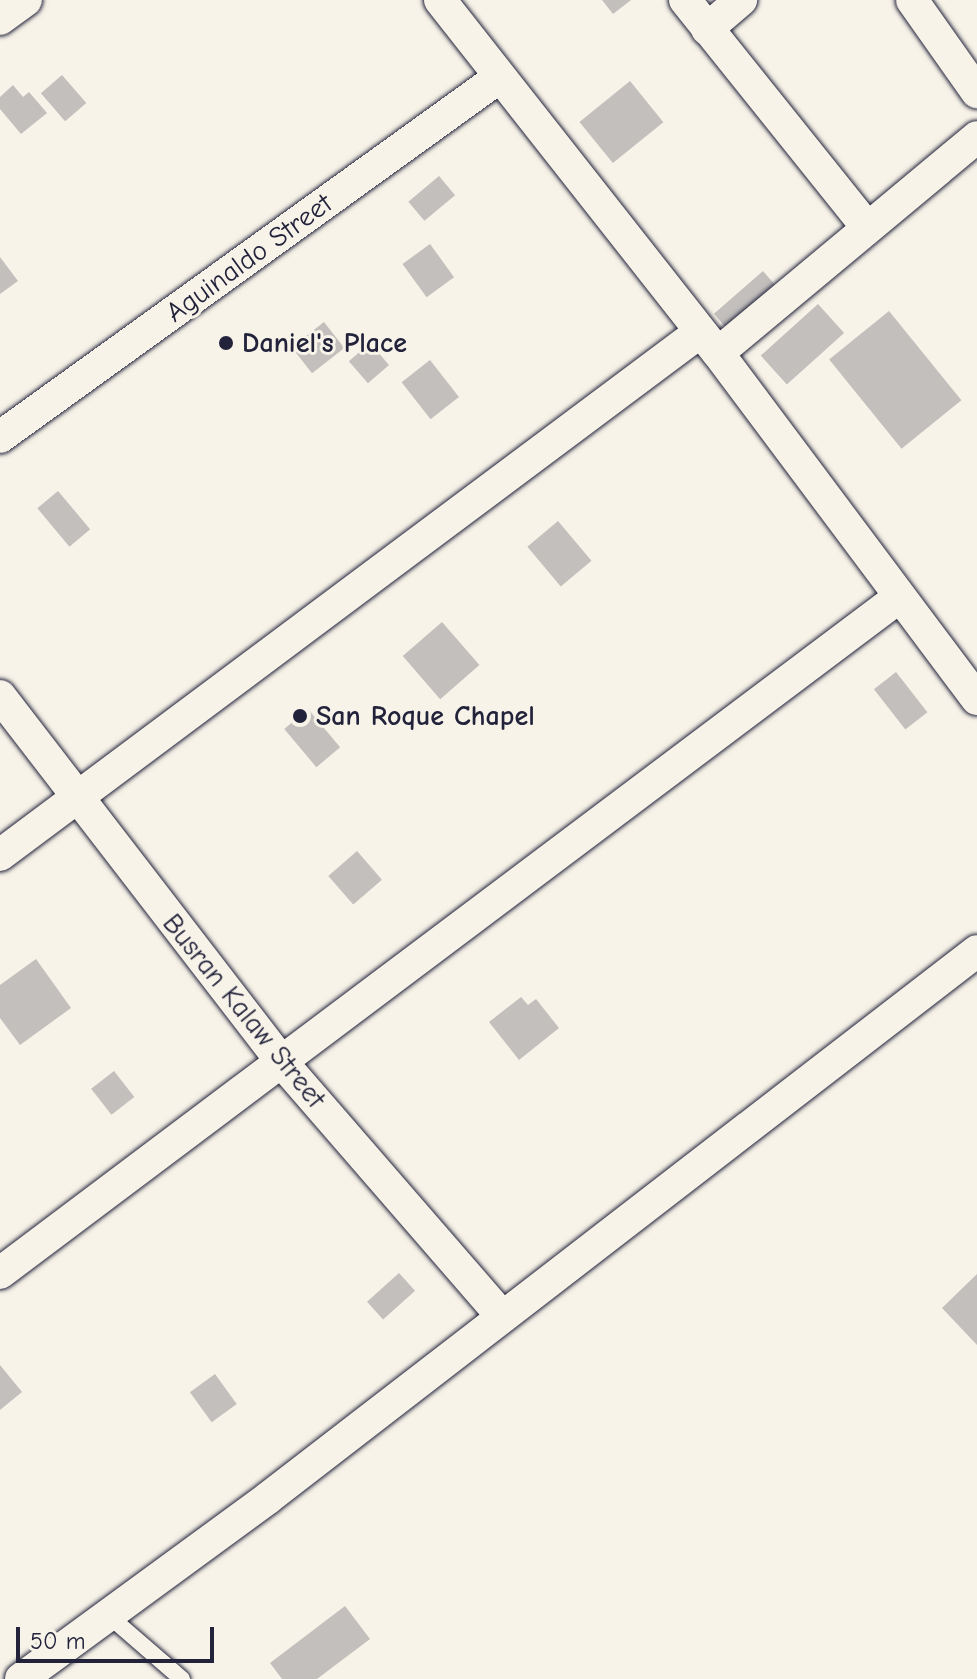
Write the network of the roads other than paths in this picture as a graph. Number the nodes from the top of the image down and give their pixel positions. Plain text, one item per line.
1 (26, 0) edge
2 (440, 0) edge
3 (685, 0) edge
4 (741, 0) edge
5 (912, 0) edge
6 (0, 19) edge
7 (707, 29) junction
8 (497, 79) junction
9 (977, 92) edge
10 (977, 137) edge
11 (865, 225) junction
12 (709, 342) junction
13 (0, 437) edge
14 (898, 598) junction
15 (0, 696) edge
16 (977, 699) edge
17 (75, 799) junction
18 (0, 855) edge
19 (977, 951) edge
20 (280, 1060) junction
21 (0, 1273) edge
22 (501, 1315) junction
23 (108, 1615) junction
24 (21, 1679) edge
25 (182, 1679) edge

1 - 6 street
2 - 8 street
3 - 7 street
4 - 7 street
5 - 9 street
7 - 11 street
8 - 12 street
8 - 13 street, Aguinaldo Street
10 - 11 street
11 - 12 street
12 - 14 street
12 - 17 street
14 - 16 street
14 - 20 street
15 - 17 street, Busran Kalaw Street
17 - 18 street
17 - 20 street, Busran Kalaw Street
19 - 22 street
20 - 21 street
20 - 22 street, Busran Kalaw Street
22 - 23 street
23 - 24 street
23 - 25 lane

